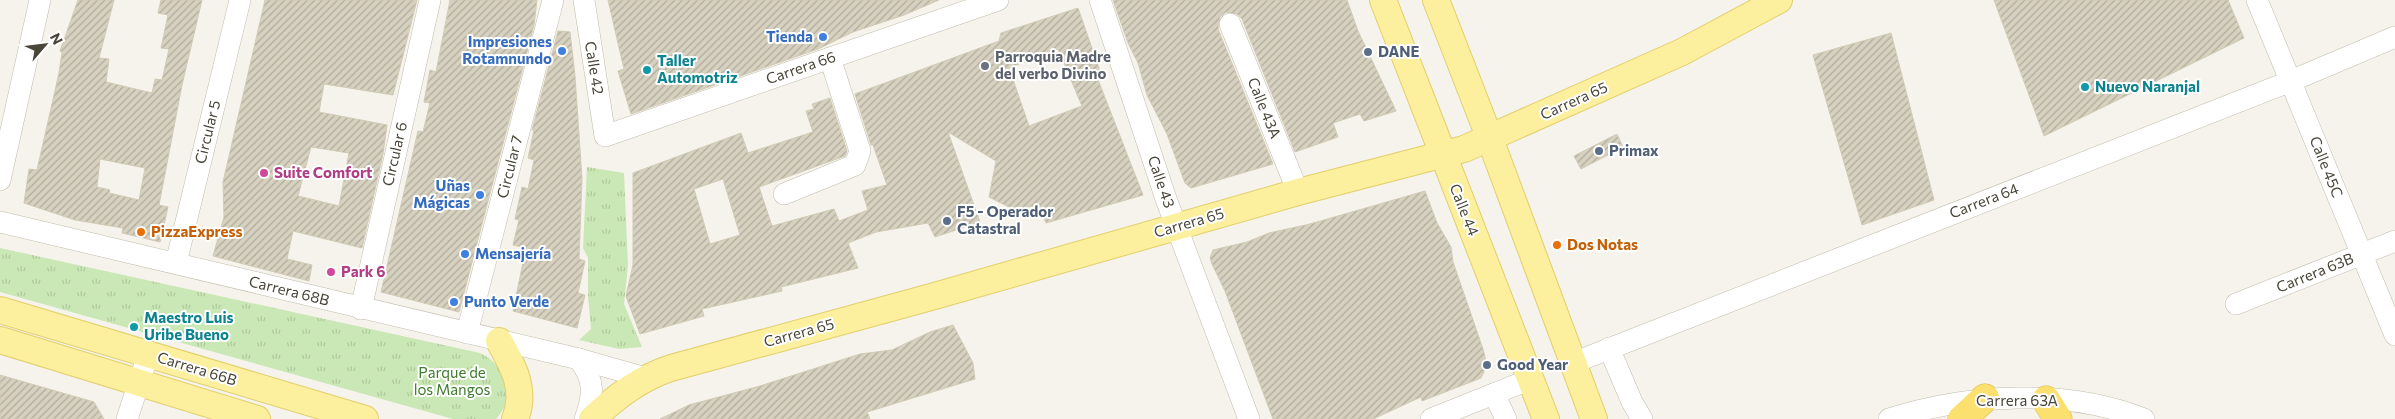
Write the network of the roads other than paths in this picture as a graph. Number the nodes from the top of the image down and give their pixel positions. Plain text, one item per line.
1 (40, 0) edge
2 (240, 0) edge
3 (430, 0) edge
4 (553, 0) edge
5 (584, 0) edge
6 (998, 0) edge
7 (1100, 0) edge
8 (1383, 0) edge
9 (1436, 0) edge
10 (1779, 0) edge
11 (2257, 0) edge
12 (1230, 24) dead end
13 (2395, 37) edge
14 (830, 58) junction
15 (2290, 80) junction
16 (605, 136) joint
17 (1490, 139) junction
18 (1442, 156) junction
19 (0, 180) edge
20 (1298, 192) junction
21 (784, 194) dead end
22 (0, 222) edge
23 (1177, 227) junction
24 (2395, 241) edge
25 (2362, 254) junction
26 (176, 263) junction
27 (2236, 304) dead end
28 (361, 308) junction
29 (0, 310) edge
30 (467, 333) junction
31 (2395, 335) edge
32 (0, 340) edge
33 (498, 341) junction
34 (1609, 348) junction
35 (148, 355) junction
36 (579, 359) junction
37 (1573, 363) junction
38 (646, 378) junction
39 (1530, 379) junction
40 (139, 384) junction
41 (1494, 394) junction
42 (1985, 398) junction
43 (2052, 409) edge
44 (127, 419) edge
45 (257, 419) edge
46 (365, 419) edge
47 (515, 419) edge
48 (585, 419) edge
49 (592, 419) edge
50 (1249, 419) edge
51 (1431, 419) edge
52 (1506, 419) edge
53 (1546, 419) edge
54 (1594, 419) edge
55 (1642, 419) edge
56 (1889, 419) edge
57 (1962, 419) edge
58 (2144, 419) edge

1 - 19 street
2 - 26 street, Circular 5
3 - 28 street, Circular 6
4 - 30 street, Circular 7
5 - 16 street, Calle 42
6 - 14 street, Carrera 66
7 - 23 street, Calle 43
8 - 18 main road, Calle 44
9 - 17 main road
10 - 17 main road, Carrera 65
11 - 15 street, Calle 45C
12 - 20 street, Calle 43A
13 - 15 street, Carrera 64
14 - 16 street, Carrera 66
14 - 21 street
15 - 25 street, Calle 45C
15 - 34 street, Carrera 64
17 - 18 main road, Carrera 65
17 - 37 main road
18 - 20 main road, Carrera 65
18 - 39 main road, Calle 44
20 - 23 main road, Carrera 65
22 - 26 street, Carrera 68B
23 - 38 main road, Carrera 65
23 - 50 street, Calle 43
24 - 25 street, Carrera 63B
25 - 27 street, Carrera 63B
25 - 31 street, Calle 45C
26 - 28 street, Carrera 68B
28 - 30 street, Carrera 68B
29 - 35 main road, Carrera 66B
30 - 33 street, Carrera 68B
32 - 40 main road, Carrera 66B
33 - 36 street, Carrera 68B
33 - 47 main road
34 - 37 street, Carrera 64
34 - 55 street
35 - 40 street
35 - 46 main road, Carrera 66B
36 - 38 street, Carrera 68B
36 - 48 street
37 - 54 main road
38 - 49 main road, Carrera 65
39 - 41 street
39 - 53 main road, Calle 44
40 - 44 street
40 - 45 main road, Carrera 66B
41 - 51 street
41 - 52 street
42 - 43 street, Carrera 63A
42 - 56 street, Carrera 63A
42 - 57 highway
43 - 58 street, Carrera 63A

